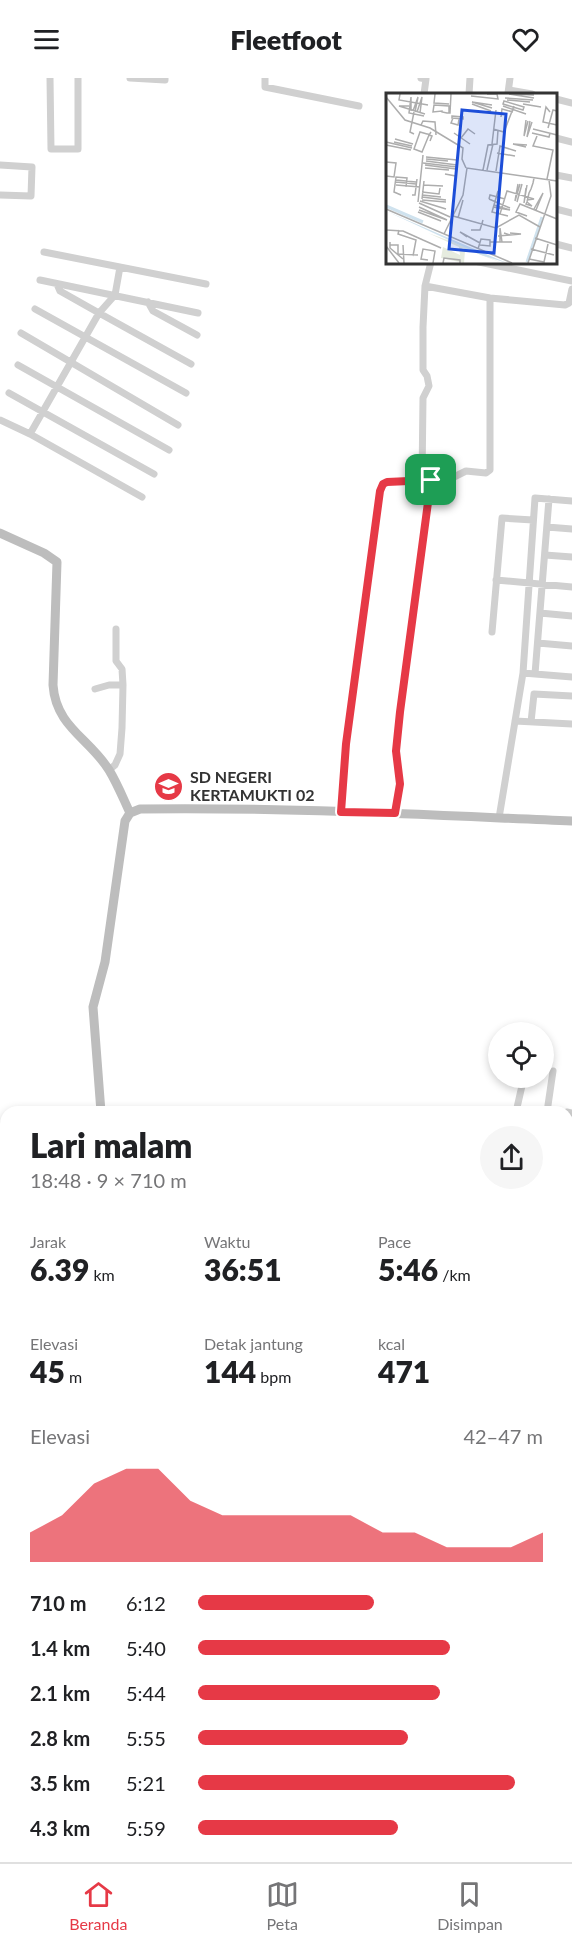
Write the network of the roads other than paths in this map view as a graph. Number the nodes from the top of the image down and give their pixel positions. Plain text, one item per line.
1 (50, 78) edge
2 (78, 78) edge
3 (130, 78) edge
4 (165, 78) edge
5 (265, 78) edge
6 (422, 78) edge
7 (470, 78) edge
8 (510, 78) edge
9 (508, 92) edge
10 (424, 93) edge
11 (469, 93) edge
12 (557, 99) edge
13 (572, 103) edge
14 (359, 106) dead end
15 (557, 138) edge
16 (572, 142) edge
17 (0, 165) edge
18 (557, 175) edge
19 (572, 178) edge
20 (0, 195) edge
21 (557, 209) edge
22 (572, 213) edge
23 (557, 244) edge
24 (572, 248) edge
25 (44, 252) dead end
26 (430, 264) edge
27 (489, 264) edge
28 (120, 267) junction
29 (40, 280) dead end
30 (572, 281) edge
31 (57, 284) junction
32 (206, 284) dead end
33 (425, 286) junction
34 (572, 289) edge
35 (115, 295) junction
36 (490, 298) junction
37 (148, 302) junction
38 (35, 309) dead end
39 (99, 313) junction
40 (198, 313) dead end
41 (21, 333) dead end
42 (197, 335) dead end
43 (86, 338) junction
44 (70, 362) junction
45 (191, 364) dead end
46 (18, 365) dead end
47 (57, 387) junction
48 (9, 393) dead end
49 (186, 393) dead end
50 (43, 411) junction
51 (0, 420) edge
52 (178, 425) dead end
53 (30, 434) junction
54 (169, 450) dead end
55 (154, 474) dead end
56 (422, 480) junction
57 (431, 480) junction
58 (142, 497) dead end
59 (549, 499) junction
60 (572, 501) edge
61 (533, 520) junction
62 (547, 527) junction
63 (572, 529) edge
64 (0, 533) edge
65 (545, 555) junction
66 (572, 557) edge
67 (496, 580) junction
68 (529, 583) junction
69 (543, 584) junction
70 (572, 587) edge
71 (540, 613) junction
72 (572, 616) edge
73 (116, 629) dead end
74 (492, 632) dead end
75 (538, 643) junction
76 (572, 646) edge
77 (523, 673) junction
78 (535, 675) junction
79 (572, 677) edge
80 (123, 685) junction
81 (95, 689) dead end
82 (572, 696) edge
83 (515, 721) junction
84 (531, 722) junction
85 (572, 724) edge
86 (109, 770) junction
87 (341, 812) junction
88 (129, 813) junction
89 (395, 813) junction
90 (499, 818) junction
91 (572, 821) edge
92 (521, 1088) edge
93 (550, 1088) edge
94 (101, 1106) edge
95 (517, 1106) edge
96 (548, 1106) edge

1 - 2 street
3 - 4 street
5 - 14 street
6 - 10 street
7 - 11 street
8 - 9 street
12 - 13 street
15 - 16 street
17 - 20 street
18 - 19 street
21 - 22 street
23 - 24 street
25 - 28 street
26 - 33 street
27 - 30 street
28 - 32 street
28 - 35 street
29 - 31 street
31 - 35 street
31 - 39 street
33 - 36 street
33 - 56 street
34 - 36 street
35 - 37 street
35 - 39 street
36 - 57 street
37 - 40 street
37 - 42 street
38 - 43 street
39 - 43 street
39 - 45 street
41 - 44 street
43 - 44 street
43 - 49 street
44 - 47 street
44 - 52 street
46 - 47 street
47 - 50 street
47 - 54 street
48 - 50 street
50 - 53 street
50 - 55 street
51 - 53 street
53 - 58 street
56 - 57 street
56 - 87 street
57 - 89 street
59 - 60 street
59 - 61 street
59 - 62 street
61 - 67 street
61 - 68 street
62 - 63 street
62 - 65 street
64 - 86 main road
65 - 66 street
65 - 69 street
67 - 68 street
67 - 74 street
68 - 69 street
68 - 77 street
69 - 70 street
69 - 71 street
71 - 72 street
71 - 75 street
73 - 80 street
75 - 76 street
75 - 78 street
77 - 78 street
77 - 83 street
78 - 79 street
80 - 81 street
80 - 86 street
82 - 84 street
83 - 84 street
83 - 90 street
84 - 85 street
86 - 88 main road
87 - 88 main road
87 - 89 main road
88 - 94 main road
89 - 90 main road
90 - 91 main road
92 - 95 street
93 - 96 street

